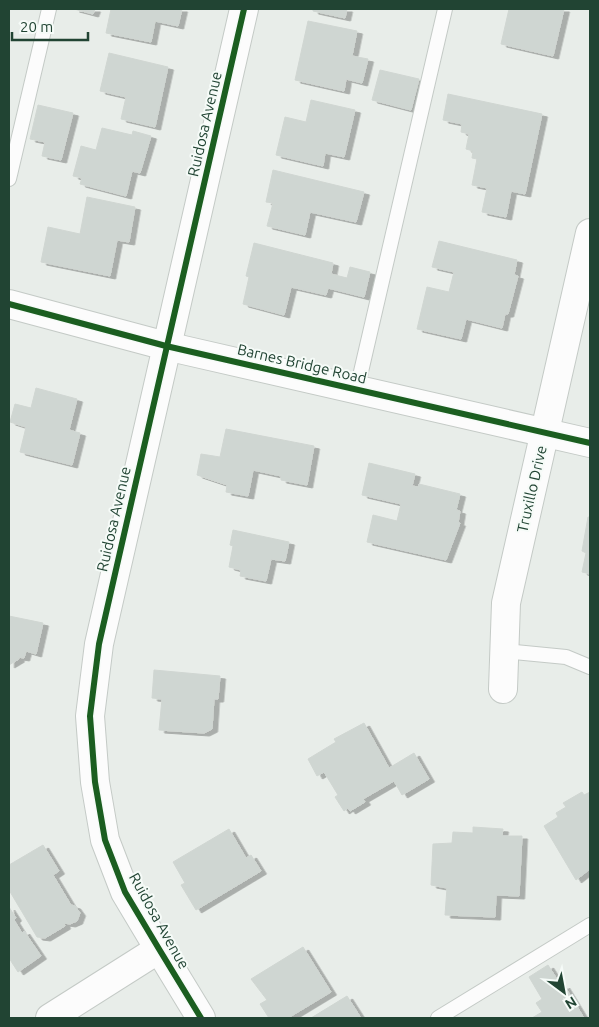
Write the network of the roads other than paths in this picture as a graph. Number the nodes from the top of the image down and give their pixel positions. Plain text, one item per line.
1 (49, 9) edge
2 (244, 9) edge
3 (445, 9) edge
4 (9, 179) edge
5 (590, 233) edge
6 (9, 304) edge
7 (166, 346) junction
8 (357, 389) junction
9 (545, 432) junction
10 (590, 443) edge
11 (504, 651) junction
12 (590, 667) edge
13 (503, 689) dead end
14 (590, 925) edge
15 (159, 950) junction
16 (50, 1018) edge
17 (201, 1018) edge
18 (438, 1018) edge

1 - 4 lane
2 - 7 street, Ruidosa Avenue
3 - 8 lane
5 - 9 street, Truxillo Drive
6 - 7 street, Barnes Bridge Road
7 - 8 street, Barnes Bridge Road
7 - 15 street, Ruidosa Avenue
8 - 9 street, Barnes Bridge Road
9 - 10 street, Barnes Bridge Road
9 - 11 street, Truxillo Drive
11 - 12 lane
11 - 13 street, Truxillo Drive
14 - 18 lane
15 - 16 street
15 - 17 street, Ruidosa Avenue

